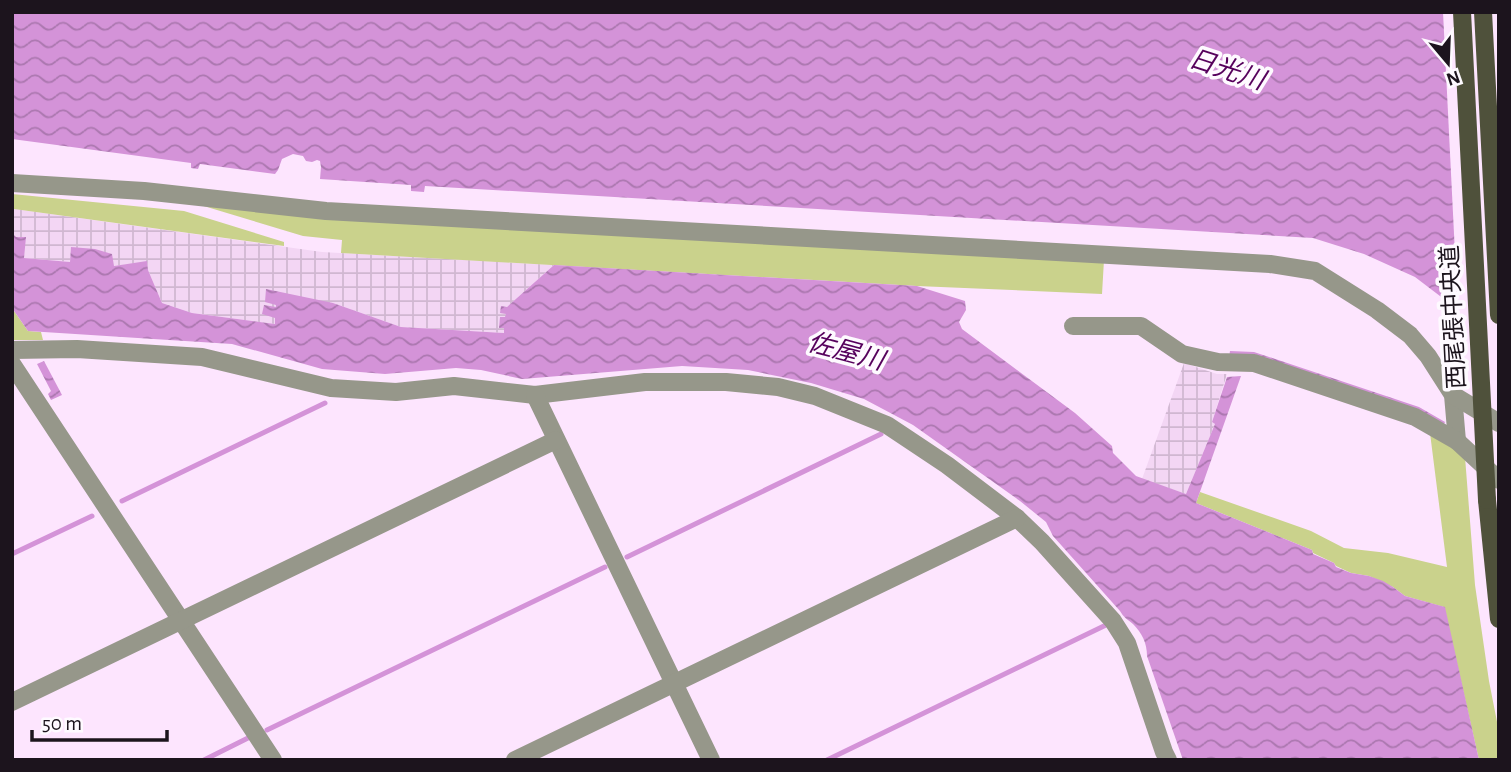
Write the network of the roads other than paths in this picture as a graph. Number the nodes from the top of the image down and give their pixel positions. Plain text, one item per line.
1 (1462, 12) edge
2 (1483, 12) edge
3 (12, 183) edge
4 (1499, 315) edge
5 (1073, 326) dead end
6 (12, 350) edge
7 (12, 364) edge
8 (535, 395) junction
9 (1453, 395) junction
10 (1499, 423) edge
11 (556, 440) junction
12 (1457, 442) junction
13 (1499, 480) edge
14 (1017, 517) junction
15 (1499, 619) edge
16 (180, 621) junction
17 (673, 683) junction
18 (12, 702) edge
19 (1160, 757) edge
20 (273, 760) edge
21 (515, 760) edge
22 (711, 760) edge

1 - 15 main road, 西尾張中央道, bridge
2 - 4 main road, 西尾張中央道
3 - 9 street
5 - 12 street
6 - 8 street
7 - 16 street
8 - 11 street
8 - 14 street
9 - 10 street
9 - 12 street
11 - 16 street
11 - 17 street
12 - 13 street
14 - 17 street
14 - 19 street
16 - 18 street
16 - 20 street
17 - 21 street
17 - 22 street

